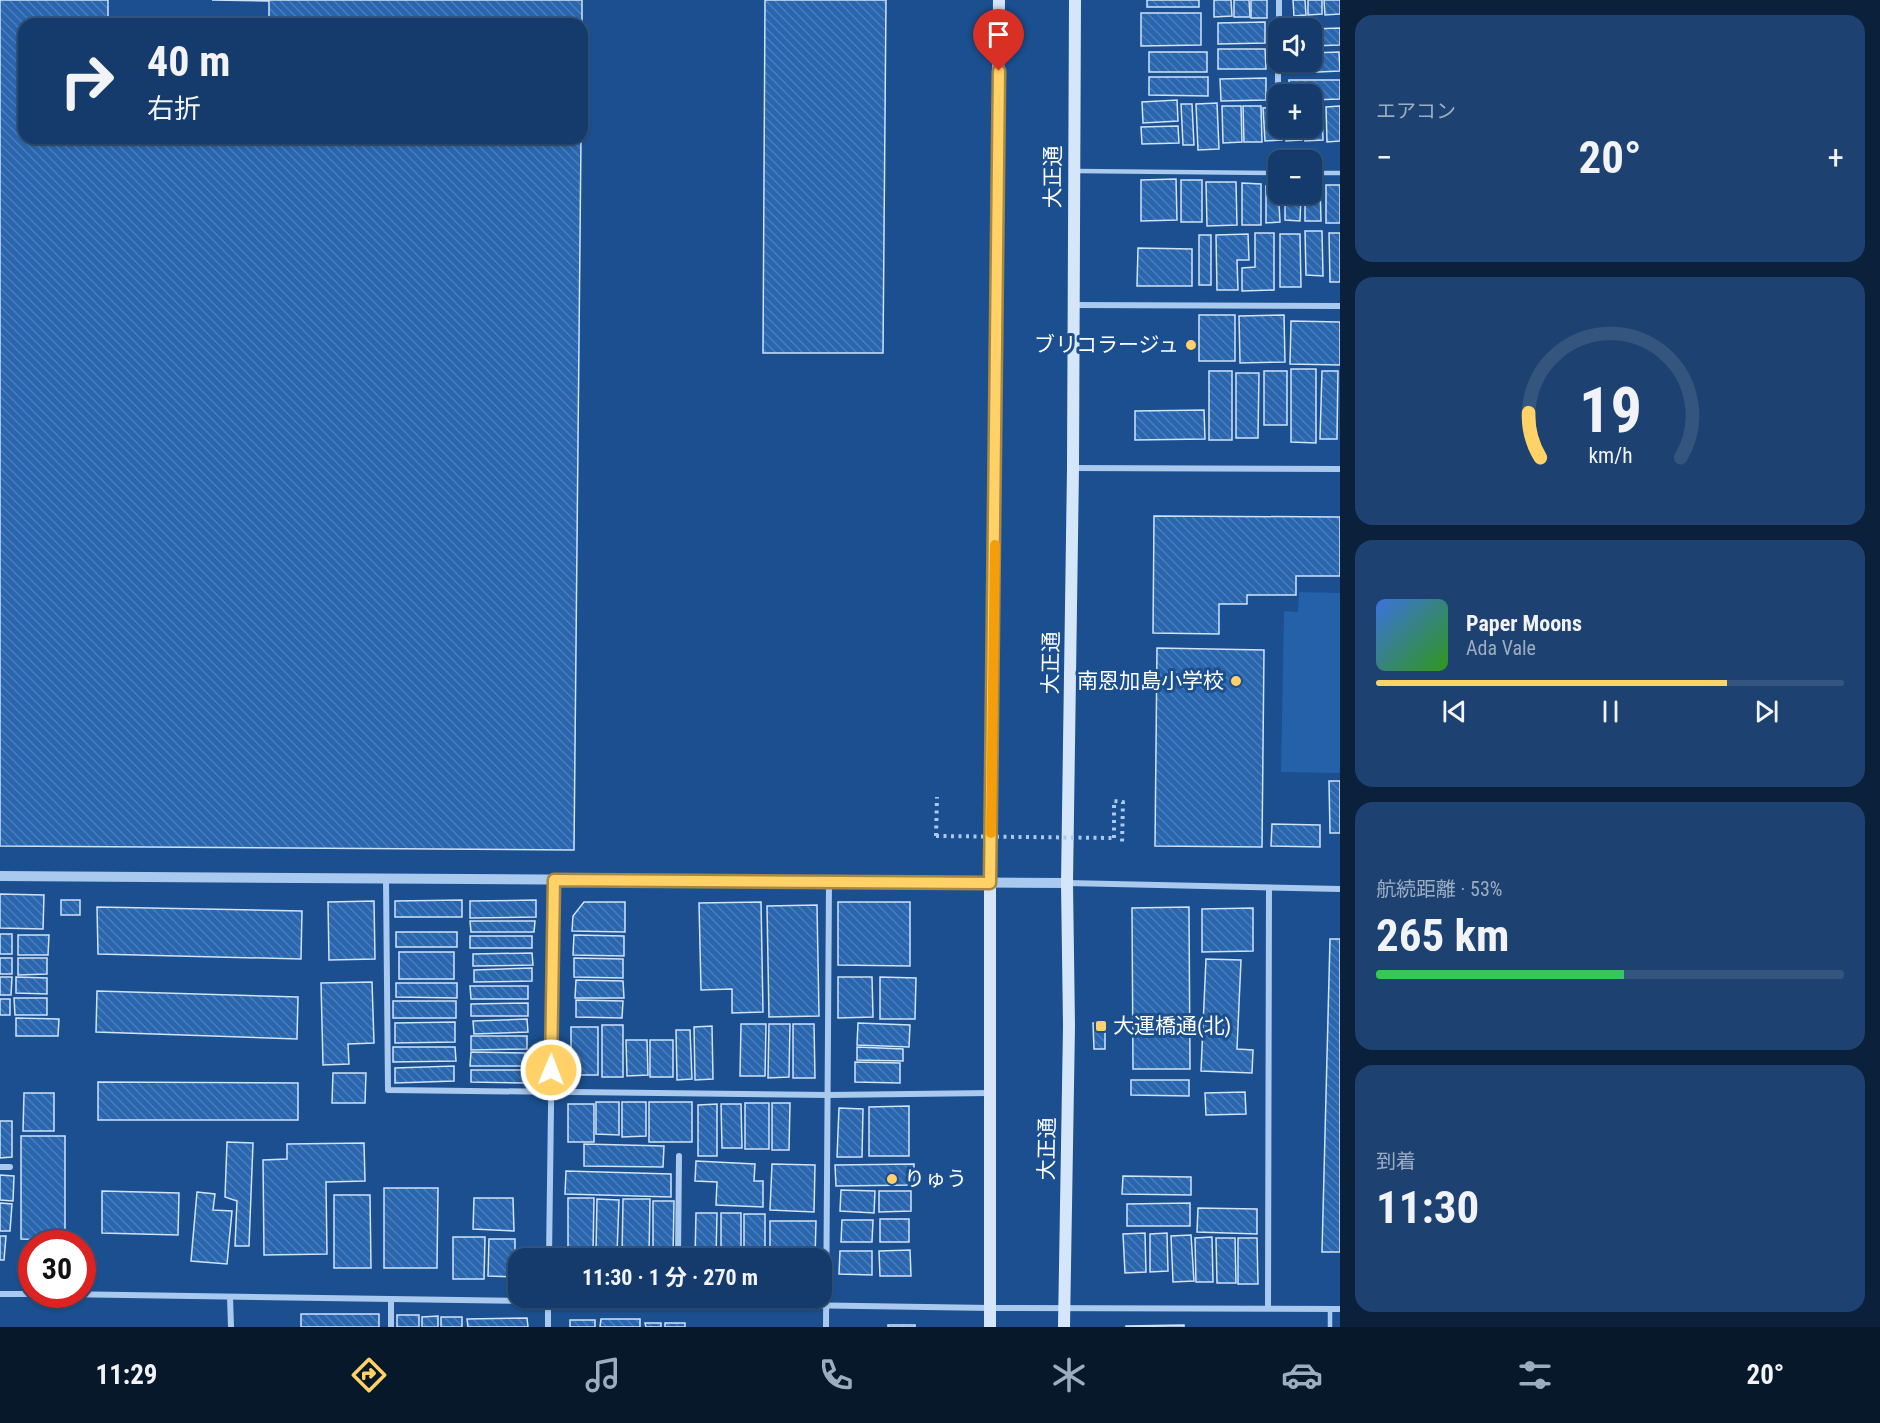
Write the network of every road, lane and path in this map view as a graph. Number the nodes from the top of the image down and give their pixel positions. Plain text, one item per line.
1 (999, 0) edge
2 (1075, 0) edge
3 (1279, 0) edge
4 (1279, 18) edge
5 (1073, 171) junction
6 (1268, 173) edge
7 (1322, 173) edge
8 (1340, 173) edge
9 (1072, 305) junction
10 (1340, 306) edge
11 (1073, 468) junction
12 (1340, 469) edge
13 (938, 797) dead end
14 (1122, 844) dead end
15 (0, 876) edge
16 (386, 879) junction
17 (554, 880) junction
18 (830, 883) junction
19 (990, 883) junction
20 (1067, 883) junction
21 (1269, 888) junction
22 (1340, 889) edge
23 (550, 1093) junction
24 (991, 1094) junction
25 (828, 1095) junction
26 (679, 1156) dead end
27 (0, 1167) edge
28 (10, 1167) dead end
29 (549, 1248) edge
30 (678, 1248) edge
31 (827, 1248) edge
32 (0, 1294) edge
33 (18, 1294) edge
34 (96, 1295) edge
35 (230, 1297) junction
36 (508, 1299) edge
37 (391, 1300) junction
38 (832, 1305) edge
39 (548, 1308) edge
40 (826, 1308) edge
41 (991, 1308) junction
42 (1065, 1308) junction
43 (1268, 1308) junction
44 (1330, 1309) junction
45 (1340, 1309) edge
46 (231, 1327) edge
47 (391, 1327) edge
48 (548, 1327) edge
49 (826, 1327) edge
50 (990, 1327) edge
51 (1064, 1327) edge
52 (1330, 1327) edge

1 - 19 main road
2 - 5 main road, 大正通
3 - 4 street
5 - 6 lane
5 - 9 main road, 大正通
7 - 8 lane
9 - 10 street
9 - 11 main road, 大正通
11 - 12 street
11 - 20 main road, 大正通
13 - 14 path, bridge
15 - 16 street
16 - 17 street
16 - 23 street
17 - 18 street
17 - 23 street
18 - 19 street
18 - 25 street
19 - 20 street
19 - 24 main road
20 - 21 street
20 - 42 main road, 大正通
21 - 22 street
21 - 43 street
23 - 25 street
23 - 29 street
24 - 25 street
24 - 41 main road
25 - 31 street
26 - 30 street
27 - 28 street
32 - 33 street
34 - 35 street
35 - 37 street
35 - 46 street
36 - 37 street
37 - 47 street
38 - 41 street
39 - 48 street
40 - 49 street
41 - 42 street
41 - 50 main road
42 - 43 street
42 - 51 main road, 大正通
43 - 44 street
44 - 45 street
44 - 52 lane

